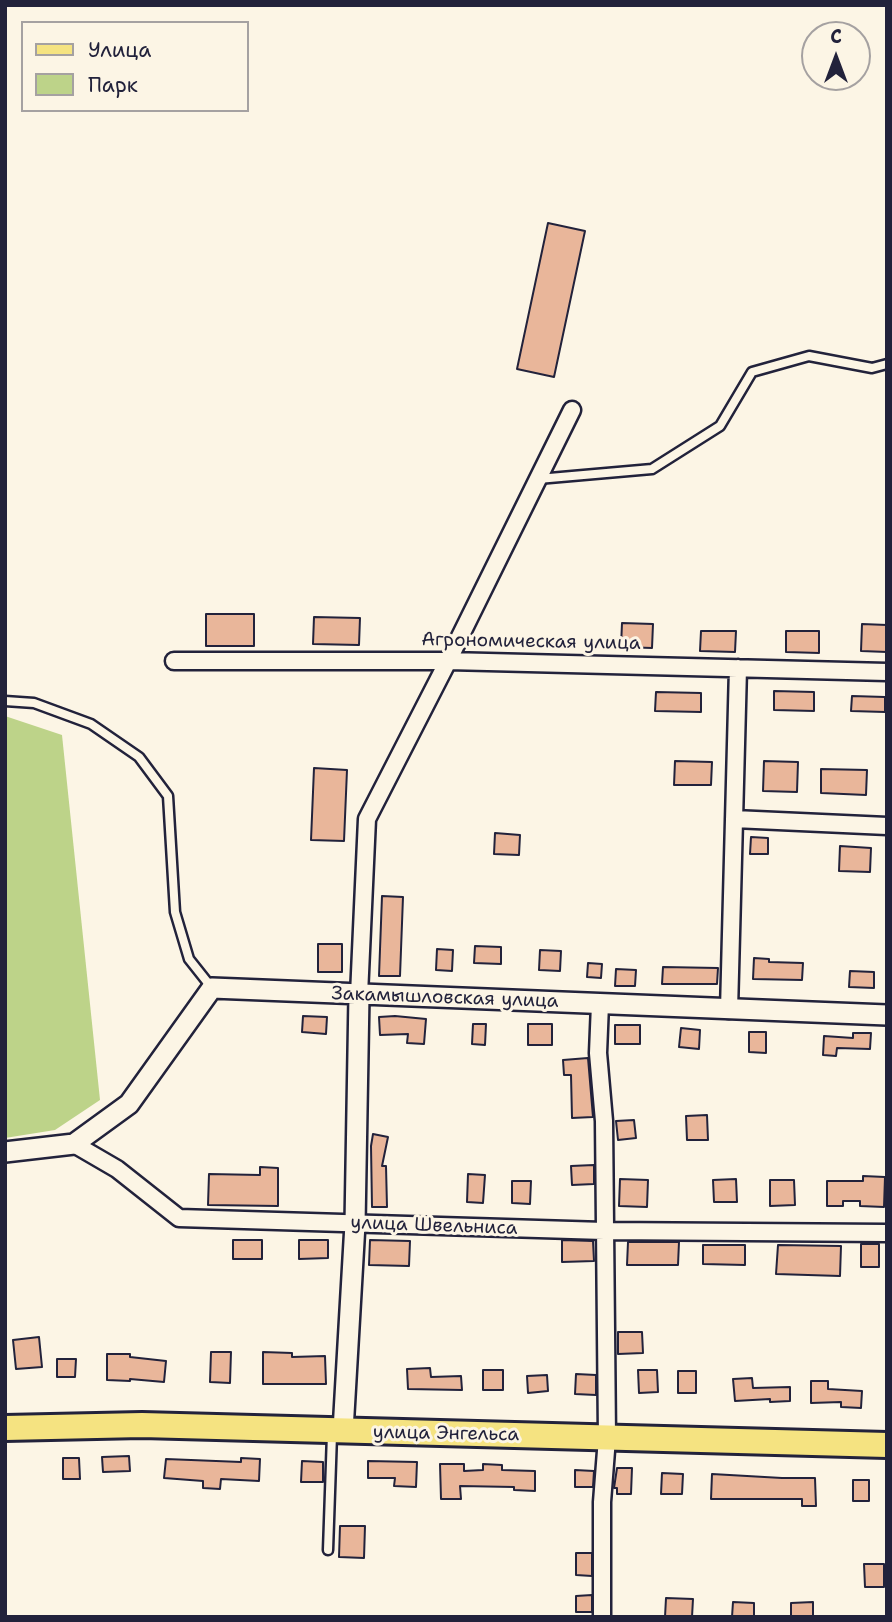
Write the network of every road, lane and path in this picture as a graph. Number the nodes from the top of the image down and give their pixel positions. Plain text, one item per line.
1 (887, 364) edge
2 (572, 410) dead end
3 (538, 479) junction
4 (448, 660) junction
5 (174, 661) dead end
6 (738, 668) junction
7 (887, 672) edge
8 (5, 701) edge
9 (734, 819) junction
10 (887, 826) edge
11 (212, 988) junction
12 (359, 995) junction
13 (600, 1004) junction
14 (729, 1010) junction
15 (887, 1015) edge
16 (74, 1144) junction
17 (5, 1152) edge
18 (355, 1224) junction
19 (604, 1231) junction
20 (887, 1233) edge
21 (5, 1427) edge
22 (338, 1431) junction
23 (607, 1438) junction
24 (887, 1445) edge
25 (328, 1550) dead end
26 (602, 1617) edge

1 - 3 lane
2 - 3 street
3 - 4 street
4 - 5 street, Агрономическая улица
4 - 6 street, Агрономическая улица
4 - 12 street
6 - 7 street, Агрономическая улица
6 - 9 street
8 - 11 lane
9 - 10 street
9 - 14 street
11 - 12 street, Закамышловская улица
11 - 16 street
12 - 13 street, Закамышловская улица
12 - 18 street
13 - 14 street, Закамышловская улица
13 - 19 street
14 - 15 street, Закамышловская улица
16 - 17 street
16 - 18 street, улица Швельниса
18 - 19 street, улица Швельниса
18 - 22 street
19 - 20 street, улица Швельниса
19 - 23 street
21 - 22 main road, улица Энгельса
22 - 23 main road, улица Энгельса
22 - 25 lane
23 - 24 main road, улица Энгельса
23 - 26 street

